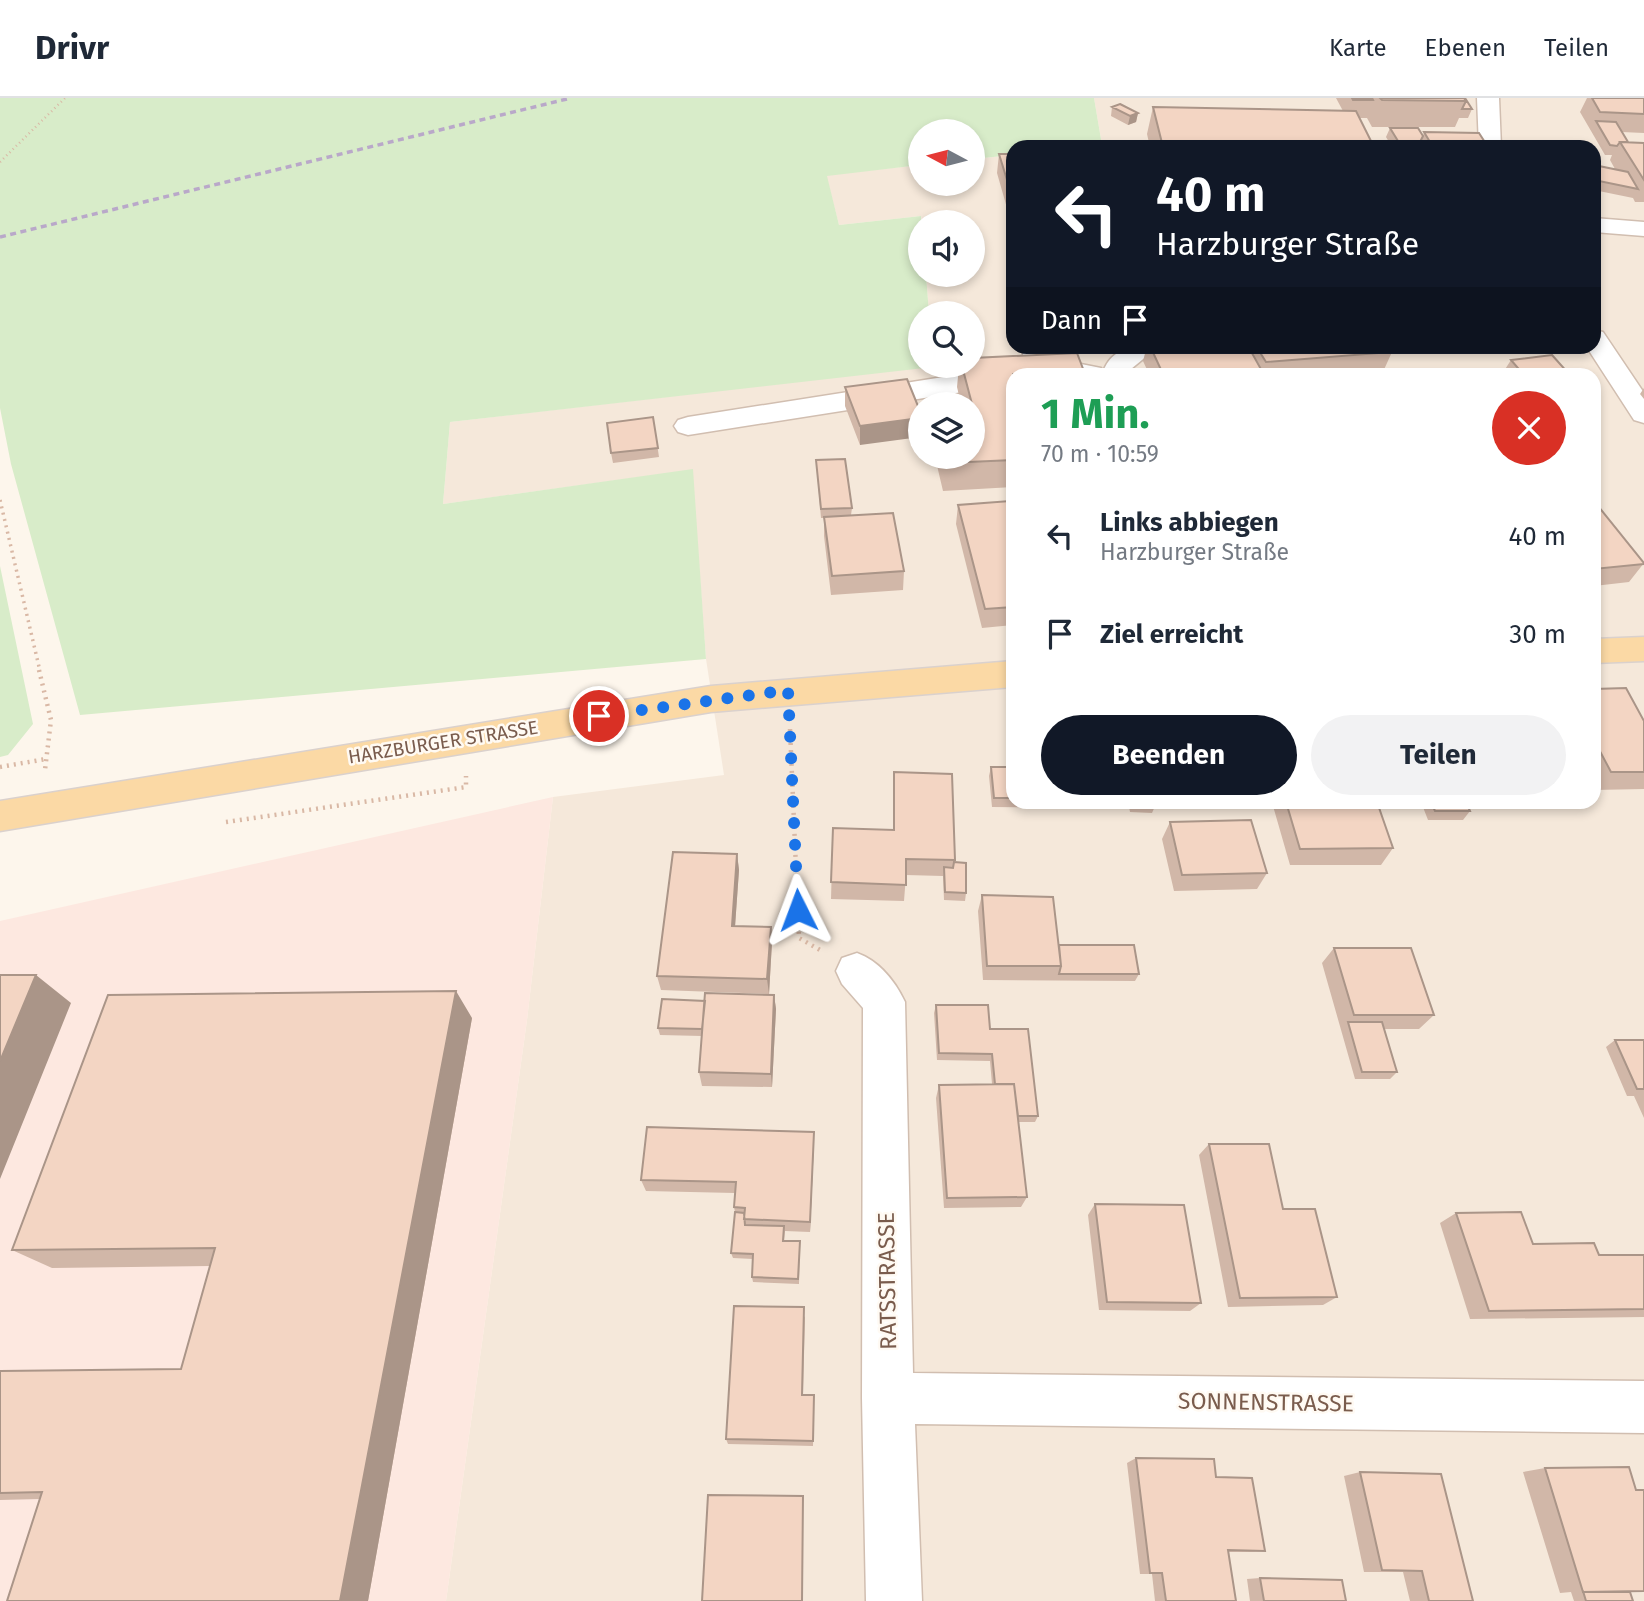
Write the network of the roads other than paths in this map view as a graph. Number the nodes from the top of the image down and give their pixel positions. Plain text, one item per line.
1 (1488, 98) edge
2 (1490, 140) edge
3 (1601, 226) edge
4 (1644, 229) edge
5 (1601, 349) edge
6 (1135, 354) edge
7 (1037, 355) edge
8 (1014, 368) edge
9 (1074, 368) edge
10 (1118, 368) edge
11 (1006, 372) edge
12 (1644, 414) edge
13 (688, 426) dead end
14 (1644, 649) edge
15 (1601, 650) edge
16 (1006, 674) edge
17 (0, 816) edge
18 (857, 971) road end
19 (888, 1398) junction
20 (1644, 1407) edge
21 (894, 1601) edge

1 - 2 street
3 - 4 street
5 - 12 street
6 - 10 street
7 - 8 street
7 - 9 street
11 - 13 street
14 - 15 main road
16 - 17 main road, HARZBURGER STRASSE
18 - 19 street, RATSSTRASSE
19 - 20 street, SONNENSTRASSE
19 - 21 street, RATSSTRASSE

